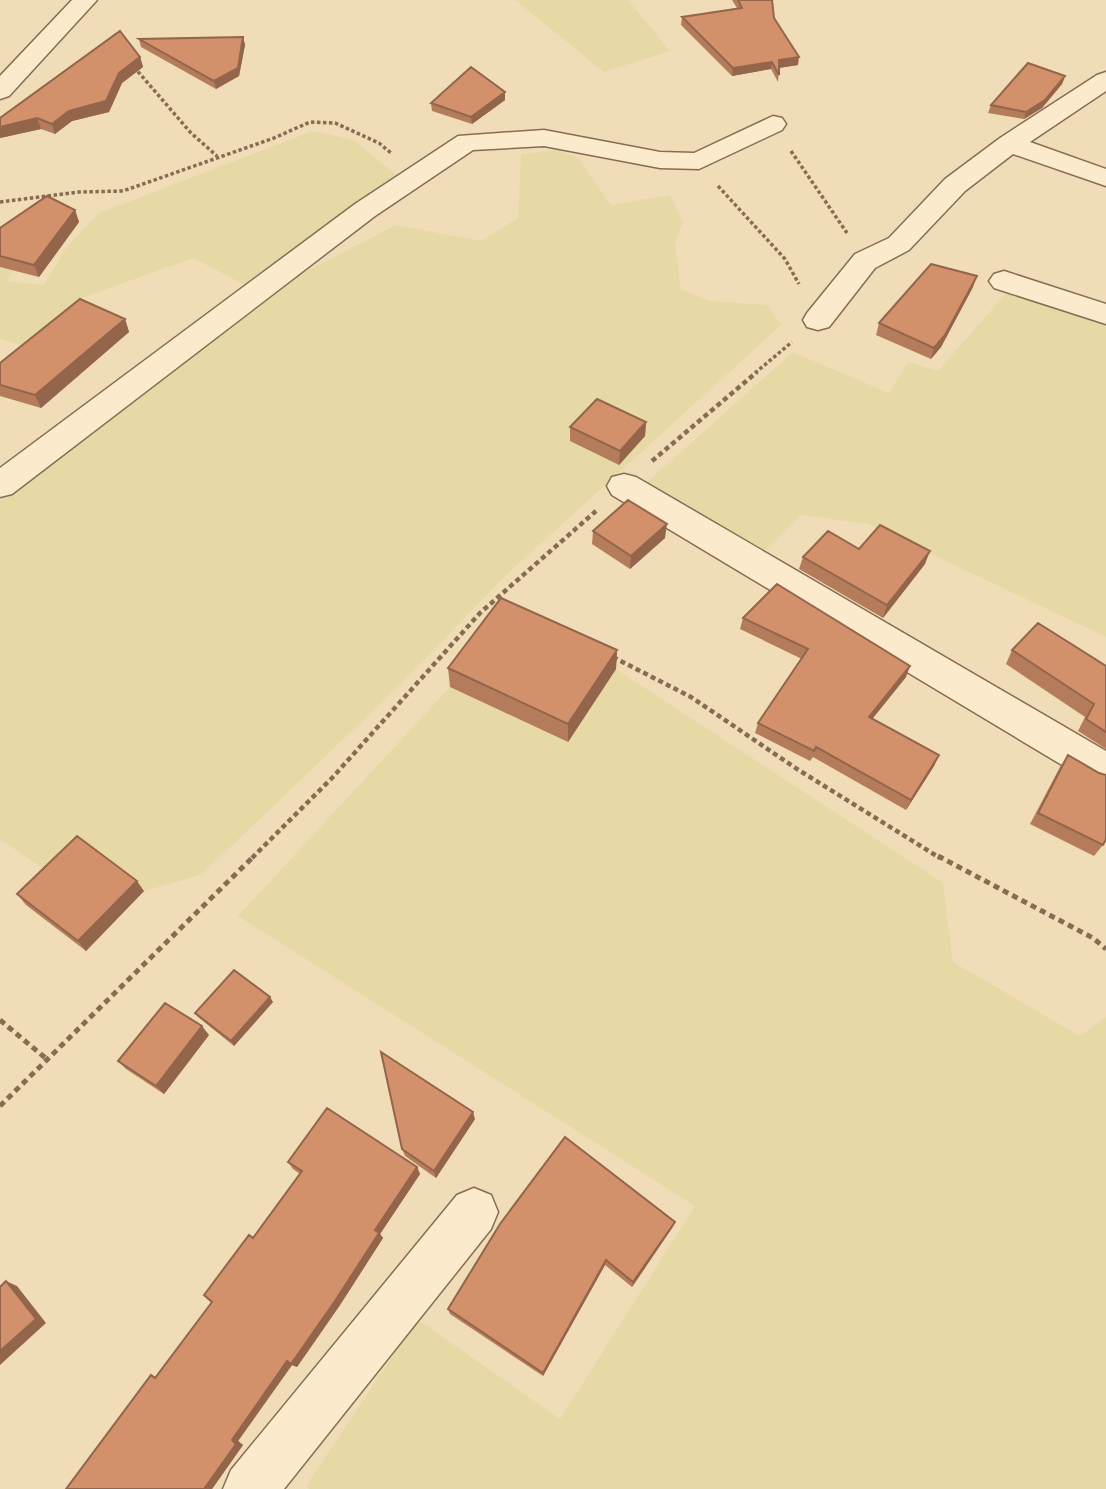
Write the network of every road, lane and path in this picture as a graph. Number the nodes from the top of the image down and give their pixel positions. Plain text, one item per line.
1 (85, 0) edge
2 (132, 66) edge
3 (1106, 80) edge
4 (0, 91) edge
5 (773, 124) joint
6 (1009, 144) junction
7 (217, 156) junction
8 (699, 161) junction
9 (416, 176) junction
10 (1106, 178) edge
11 (0, 202) edge
12 (865, 261) junction
13 (1004, 281) dead end
14 (1106, 314) edge
15 (818, 320) junction
16 (0, 485) edge
17 (624, 486) junction
18 (497, 598) junction
19 (509, 604) edge
20 (606, 654) edge
21 (1106, 771) edge
22 (1106, 949) edge
23 (0, 1020) edge
24 (48, 1062) junction
25 (0, 1106) edge
26 (474, 1212) dead end
27 (250, 1489) edge

1 - 4 street
2 - 7 path
3 - 6 street
5 - 8 street
5 - 12 path
6 - 10 street
6 - 12 street
7 - 9 path
7 - 11 path
8 - 9 street
8 - 15 path
9 - 16 street
12 - 15 street
13 - 14 street
15 - 17 path
17 - 18 path
17 - 21 street
18 - 19 path
18 - 24 path
20 - 22 path
23 - 24 path
24 - 25 path
26 - 27 street

